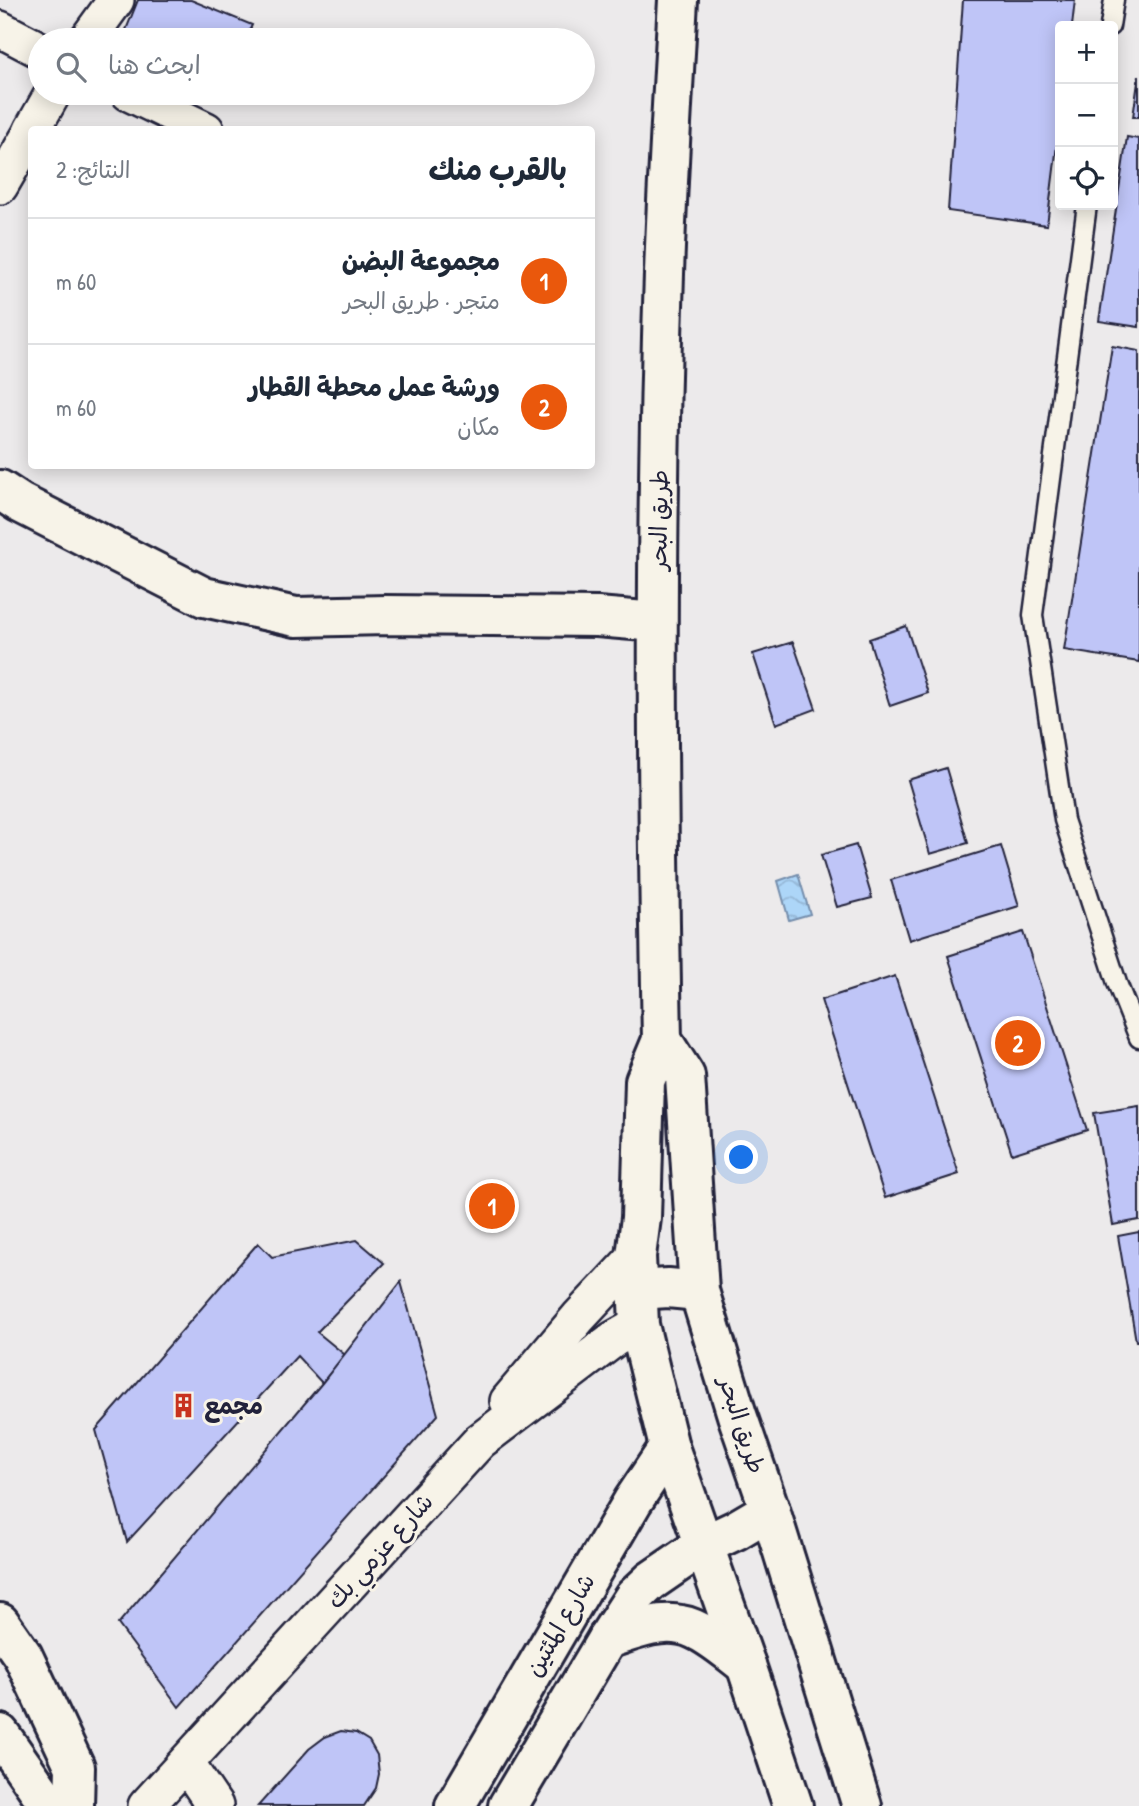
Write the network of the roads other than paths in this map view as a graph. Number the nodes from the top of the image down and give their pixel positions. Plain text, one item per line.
1 (116, 0) edge
2 (678, 0) edge
3 (1114, 0) edge
4 (1111, 21) edge
5 (96, 28) edge
6 (0, 29) edge
7 (28, 44) edge
8 (47, 105) edge
9 (154, 105) edge
10 (34, 126) edge
11 (198, 126) edge
12 (28, 137) edge
13 (0, 186) edge
14 (1086, 210) edge
15 (0, 490) edge
16 (657, 622) junction
17 (1139, 1038) edge
18 (662, 1040) junction
19 (637, 1290) junction
20 (699, 1291) junction
21 (480, 1441) junction
22 (669, 1447) junction
23 (770, 1510) junction
24 (702, 1546) junction
25 (0, 1623) edge
26 (607, 1639) junction
27 (747, 1665) junction
28 (0, 1734) edge
29 (186, 1763) junction
30 (50, 1806) edge
31 (74, 1806) edge
32 (146, 1806) edge
33 (215, 1806) edge
34 (455, 1806) edge
35 (508, 1806) edge
36 (793, 1806) edge
37 (862, 1806) edge

1 - 5 street
2 - 16 main road, طريق البحر
3 - 4 lane
6 - 7 street
8 - 10 street
9 - 11 street
12 - 13 street
14 - 17 lane
15 - 16 main road
16 - 18 main road, طريق البحر
18 - 19 main road, طريق البحر
18 - 20 main road, طريق البحر
19 - 20 main road
19 - 21 street, شارع عزمي بك
19 - 21 street
19 - 22 main road, طريق البحر
20 - 23 main road, طريق البحر
21 - 29 street, شارع عزمي بك
22 - 24 main road, طريق البحر
22 - 34 main road, شارع المئتين
23 - 24 main road, شارع المئتين
23 - 37 main road, طريق البحر
24 - 26 main road, شارع المئتين
24 - 27 main road, طريق البحر
25 - 31 main road
26 - 27 main road
26 - 35 main road, شارع المئتين
27 - 36 main road, طريق البحر
28 - 30 main road
29 - 32 street, شارع عزمي بك
29 - 33 street

